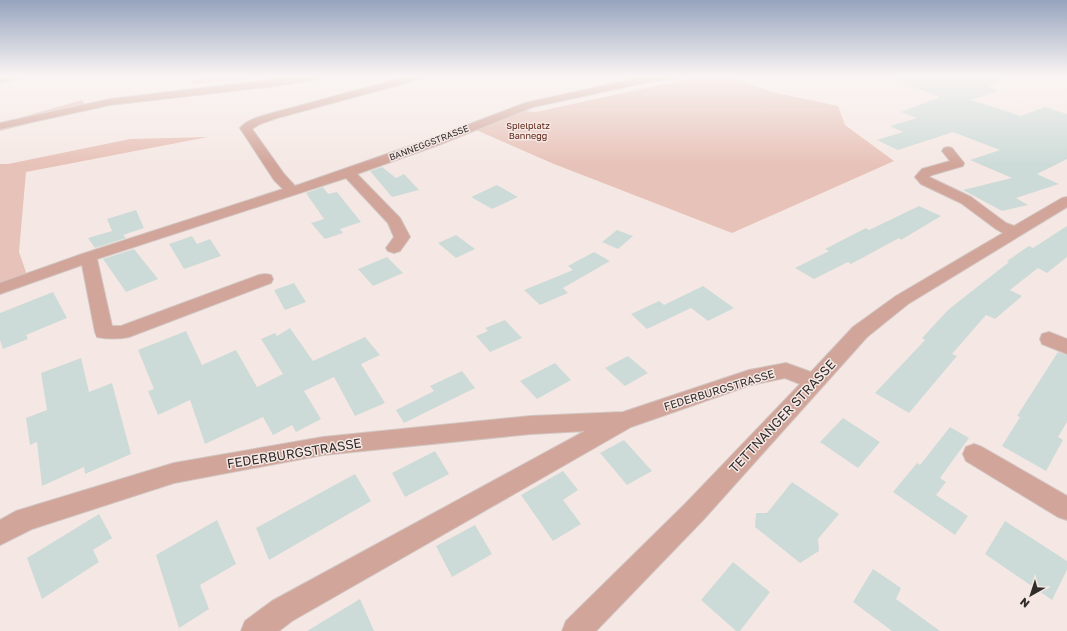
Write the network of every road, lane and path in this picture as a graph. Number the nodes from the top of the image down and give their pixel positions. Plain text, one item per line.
1 (90, 105) edge
2 (312, 105) edge
3 (528, 105) edge
4 (0, 126) edge
5 (948, 151) dead end
6 (348, 173) junction
7 (293, 192) junction
8 (1067, 201) edge
9 (1015, 232) junction
10 (394, 248) dead end
11 (88, 258) junction
12 (265, 279) dead end
13 (0, 289) edge
14 (1049, 339) dead end
15 (1067, 347) edge
16 (814, 381) junction
17 (623, 421) junction
18 (974, 454) dead end
19 (1067, 509) edge
20 (0, 533) edge
21 (255, 631) edge
22 (576, 631) edge

1 - 4 street
2 - 7 street
3 - 6 street, BANNEGGSTRASSE
5 - 9 street
6 - 7 street, BANNEGGSTRASSE
6 - 10 street
7 - 11 street, BANNEGGSTRASSE
8 - 9 street, TETTNANGER STRASSE
9 - 16 street, TETTNANGER STRASSE
11 - 12 street
11 - 13 street, BANNEGGSTRASSE
14 - 15 street
16 - 17 street, FEDERBURGSTRASSE
16 - 22 street, TETTNANGER STRASSE
17 - 20 street, FEDERBURGSTRASSE
17 - 21 street, FEDERBURGSTRASSE
18 - 19 street

